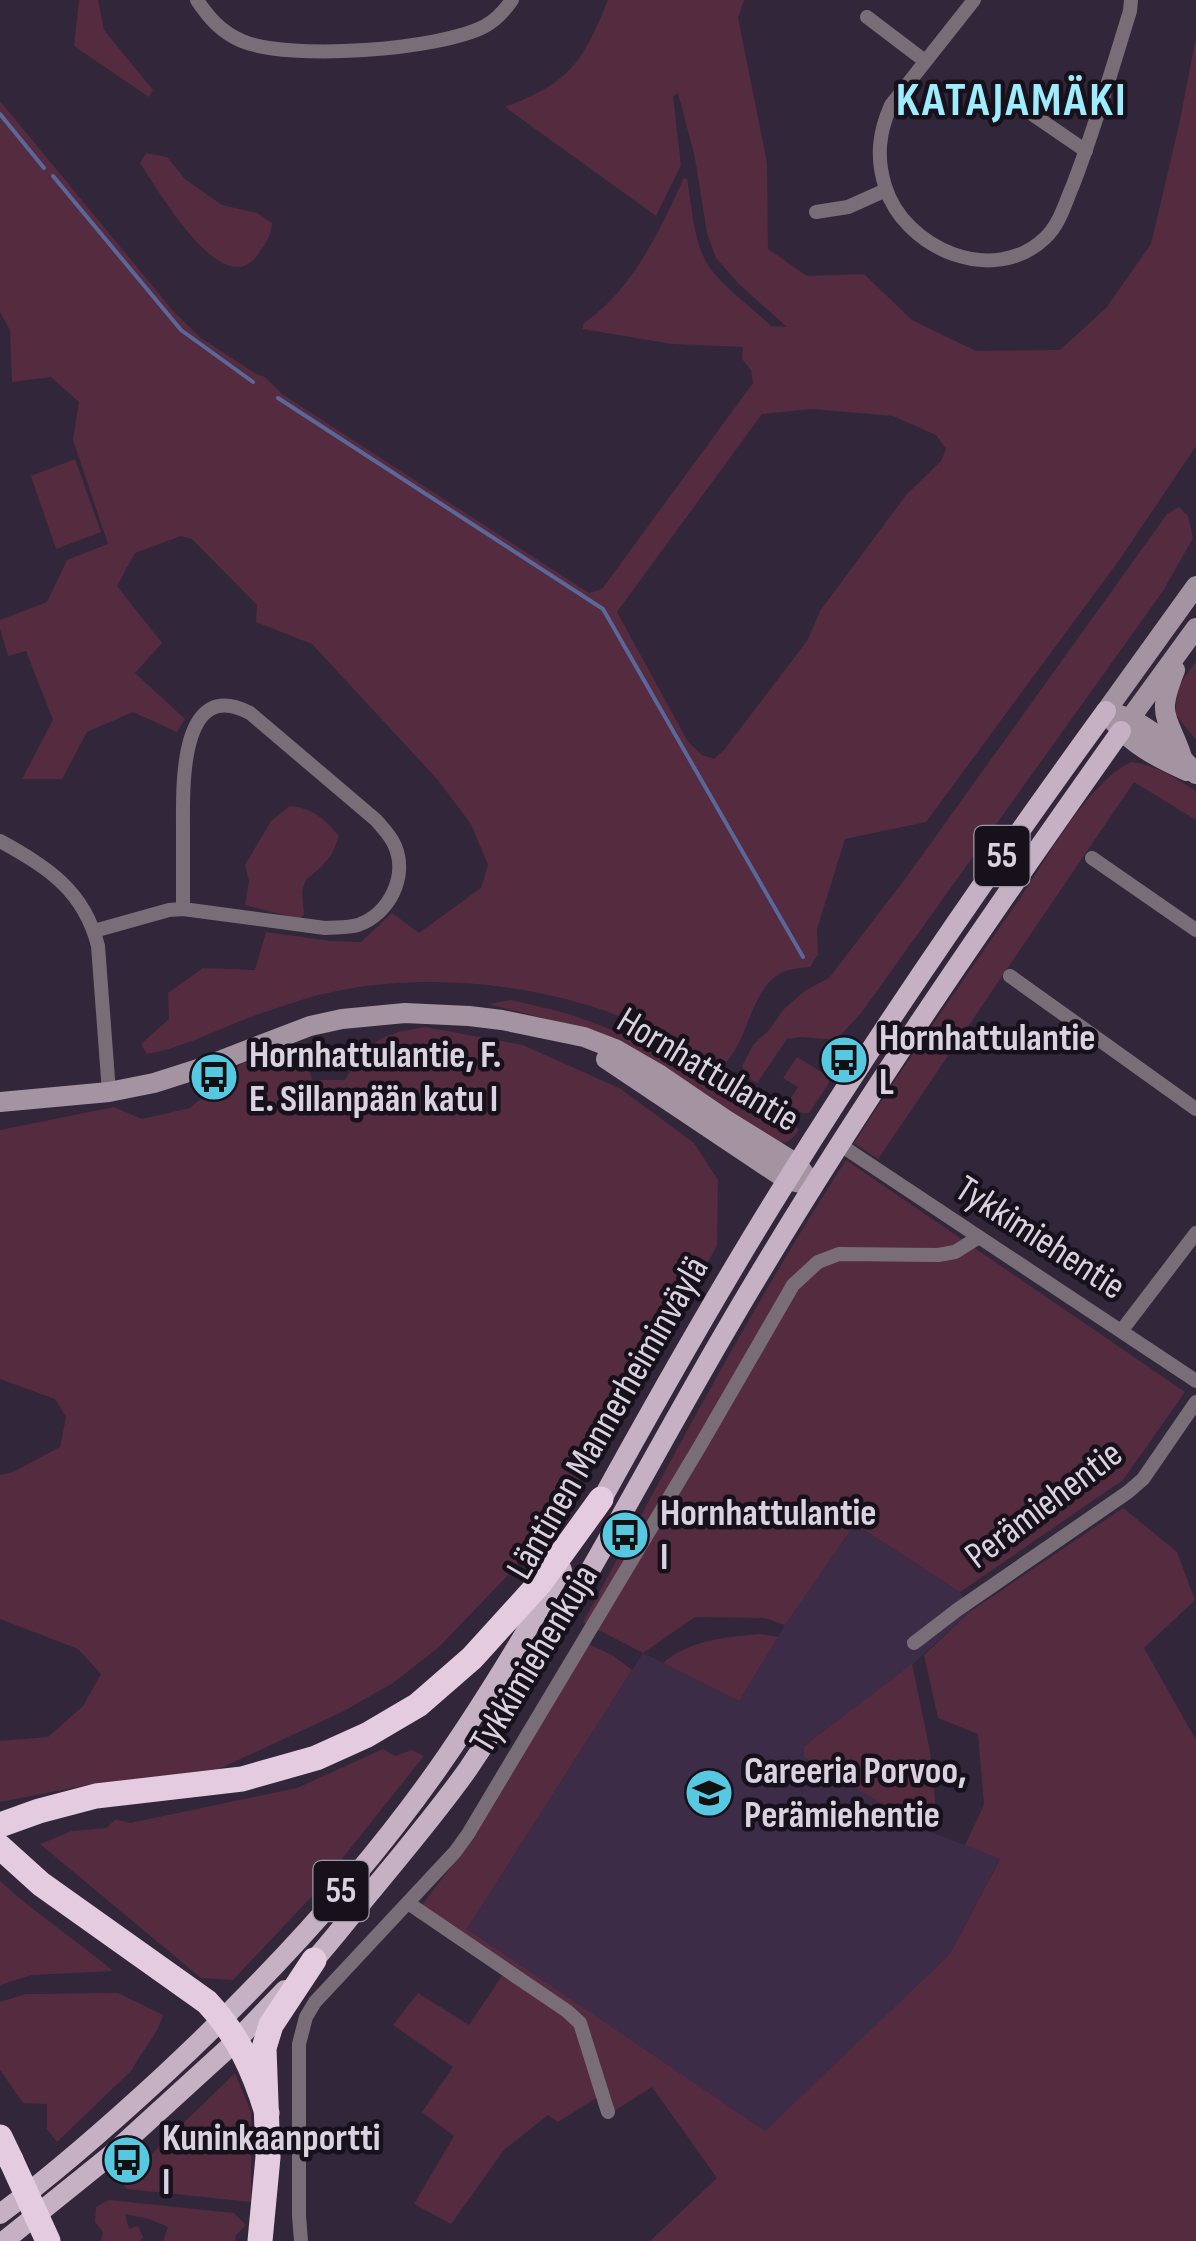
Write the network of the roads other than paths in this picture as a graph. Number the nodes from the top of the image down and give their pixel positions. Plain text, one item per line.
1 (197, 0) edge
2 (512, 0) edge
3 (974, 0) edge
4 (1131, 0) edge
5 (867, 17) dead end
6 (925, 61) junction
7 (1016, 104) dead end
8 (1086, 152) junction
9 (886, 190) junction
10 (816, 212) dead end
11 (1196, 586) edge
12 (1190, 636) edge
13 (1106, 711) junction
14 (1126, 724) junction
15 (1182, 757) junction
16 (1196, 774) edge
17 (0, 841) edge
18 (1092, 858) dead end
19 (183, 909) junction
20 (94, 930) junction
21 (1196, 930) edge
22 (1010, 976) dead end
23 (110, 1092) junction
24 (0, 1102) edge
25 (1196, 1109) edge
26 (848, 1150) dead end
27 (792, 1172) junction
28 (813, 1185) junction
29 (1196, 1233) edge
30 (979, 1237) junction
31 (1122, 1330) junction
32 (1196, 1381) edge
33 (1196, 1402) edge
34 (602, 1499) junction
35 (914, 1643) dead end
36 (0, 1825) edge
37 (8, 1854) edge
38 (408, 1903) junction
39 (314, 1960) junction
40 (230, 2030) junction
41 (608, 2112) dead end
42 (267, 2113) junction
43 (0, 2137) edge
44 (0, 2214) edge
45 (4, 2241) edge
46 (48, 2241) edge
47 (260, 2241) edge
48 (301, 2241) edge

1 - 2 street
3 - 6 street
4 - 8 street
5 - 6 street
6 - 9 street
7 - 8 street
8 - 9 street
9 - 10 street
11 - 13 street, Läntinen Mannerheiminväylä
12 - 14 street, Läntinen Mannerheiminväylä
12 - 15 street
13 - 14 street
13 - 27 main road, Läntinen Mannerheiminväylä / 55
14 - 15 street
14 - 16 street
14 - 28 main road, Läntinen Mannerheiminväylä / 55
15 - 16 street
17 - 20 street
18 - 21 street
19 - 19 street
19 - 20 street
20 - 23 street
22 - 25 street
23 - 24 street, Hornhattulantie
23 - 27 street, Hornhattulantie
26 - 30 street, Tykkimiehentie
27 - 28 street, Hornhattulantie
27 - 34 main road, Läntinen Mannerheiminväylä / 55
28 - 39 main road, Läntinen Mannerheiminväylä / 55
29 - 31 street
30 - 31 street, Tykkimiehentie
30 - 38 street, Tykkimiehenkuja
31 - 32 street, Tykkimiehentie
33 - 35 street, Perämiehentie
34 - 36 highway
34 - 40 main road, Läntinen Mannerheiminväylä / 55
37 - 40 highway
38 - 41 street
38 - 48 street, Tykkimiehenkuja
39 - 40 main road, Läntinen Mannerheiminväylä / 55
39 - 42 highway
40 - 42 highway
40 - 44 main road, Läntinen Mannerheiminväylä / 55
40 - 45 main road, Läntinen Mannerheiminväylä / 55
42 - 47 highway
43 - 46 highway, bridge

